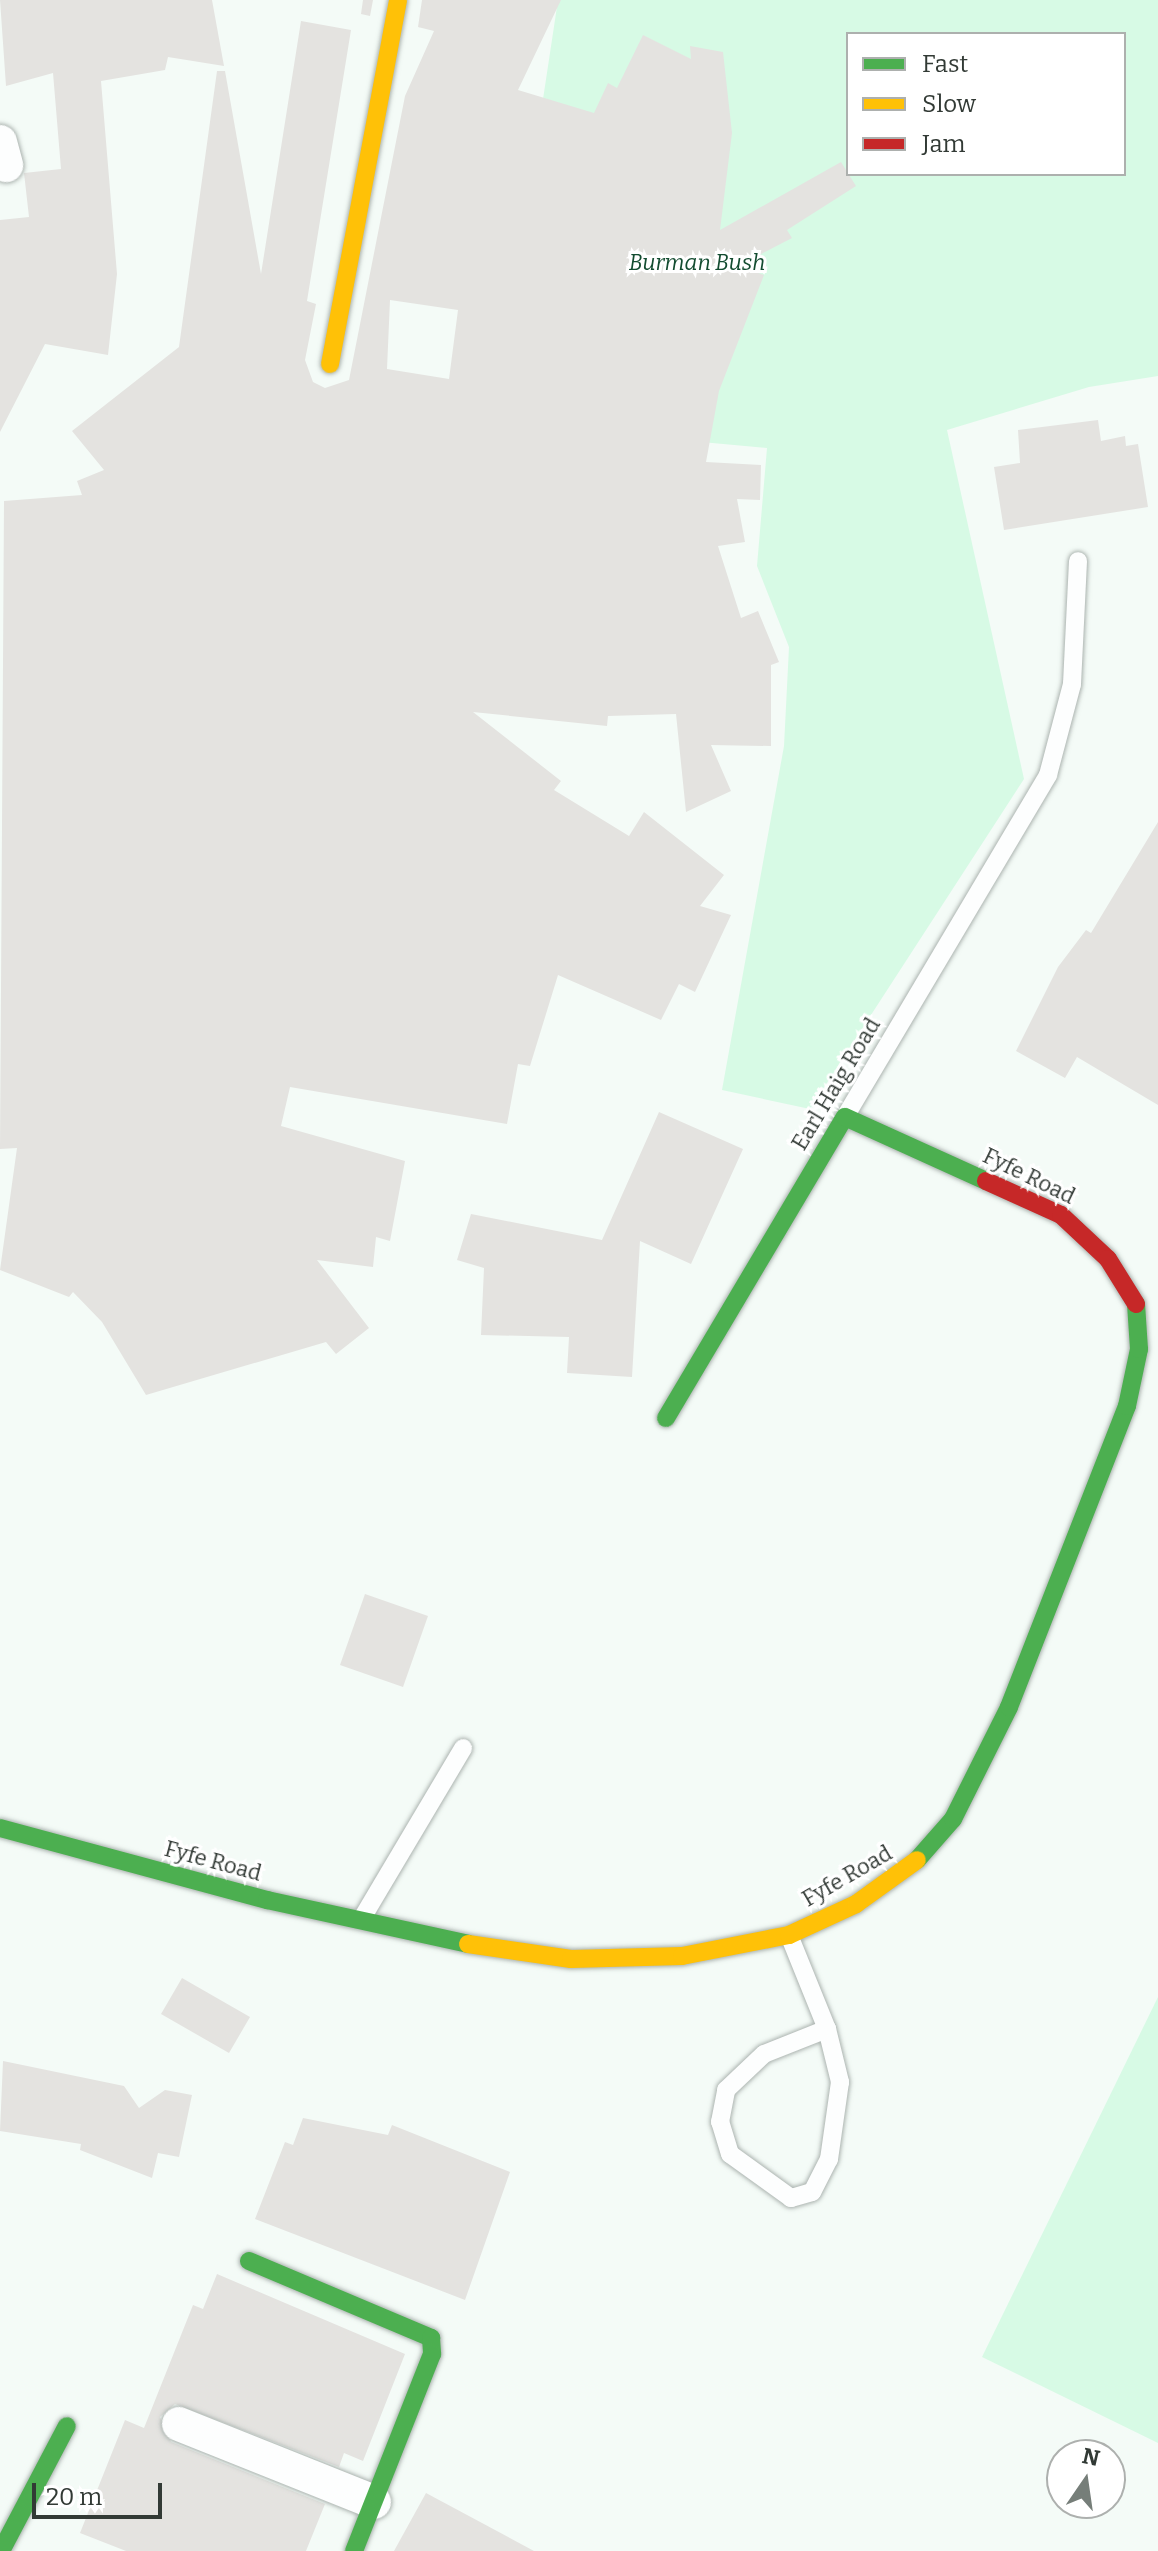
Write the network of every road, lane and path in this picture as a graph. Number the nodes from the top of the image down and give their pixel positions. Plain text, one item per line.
1 (398, 0) edge
2 (330, 364) dead end
3 (1078, 561) dead end
4 (845, 1117) junction
5 (1158, 1297) edge
6 (1136, 1305) junction
7 (666, 1418) dead end
8 (463, 1748) dead end
9 (0, 1828) edge
10 (361, 1920) junction
11 (789, 1935) junction
12 (827, 2029) junction
13 (249, 2261) dead end
14 (179, 2424) dead end
15 (67, 2426) dead end
16 (374, 2502) junction
17 (1, 2551) edge
18 (354, 2551) edge

1 - 2 street
3 - 4 lane, Earl Haig Road
4 - 6 street, Fyfe Road
4 - 7 street, Earl Haig Road
5 - 6 lane
6 - 11 street, Fyfe Road
8 - 10 lane
9 - 10 street, Fyfe Road
10 - 11 street, Fyfe Road
11 - 12 lane
12 - 12 lane
13 - 16 street
14 - 16 street
15 - 17 street
16 - 18 street

